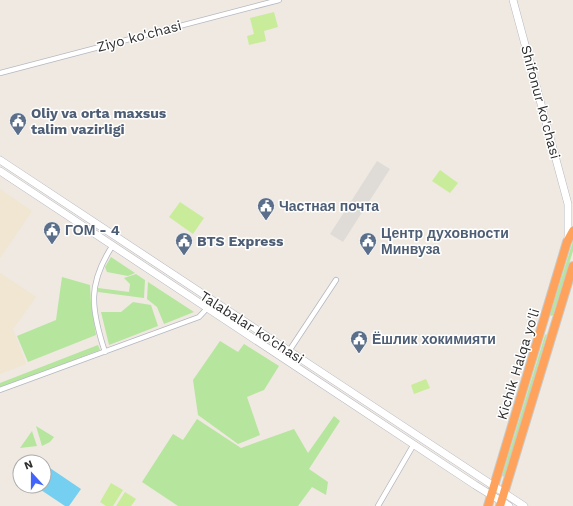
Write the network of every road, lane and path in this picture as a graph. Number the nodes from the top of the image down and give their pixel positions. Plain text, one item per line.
1 (279, 0) edge
2 (513, 0) edge
3 (0, 73) edge
4 (0, 160) edge
5 (0, 171) edge
6 (58, 199) junction
7 (568, 204) junction
8 (53, 206) junction
9 (573, 211) edge
10 (573, 231) edge
11 (567, 242) junction
12 (113, 245) junction
13 (573, 268) edge
14 (336, 280) dead end
15 (214, 301) junction
16 (209, 309) junction
17 (544, 322) junction
18 (555, 325) junction
19 (289, 351) junction
20 (105, 352) junction
21 (0, 390) edge
22 (350, 391) junction
23 (345, 398) junction
24 (418, 437) junction
25 (414, 443) junction
26 (492, 492) junction
27 (501, 500) edge
28 (378, 506) edge
29 (488, 506) edge
30 (509, 506) edge
31 (524, 506) edge

1 - 3 street, Ziyo ko'chasi
2 - 7 main road, Shifonur ko'chasi
4 - 6 main road, Talabalar ko'chasi
5 - 8 main road, Talabalar ko'chasi
6 - 8 main road
6 - 15 main road, Talabalar ko'chasi
7 - 9 main road, Shifonur ko'chasi
7 - 11 main road, Shifonur ko'chasi
8 - 12 main road, Talabalar ko'chasi
10 - 11 highway, Kichik Halqa yo'li
11 - 17 highway, Kichik Halqa yo'li
12 - 16 main road, Talabalar ko'chasi
12 - 20 street
13 - 18 highway, Kichik Halqa yo'li
14 - 19 street
15 - 16 street
15 - 19 main road, Talabalar ko'chasi
16 - 20 street
16 - 23 main road, Talabalar ko'chasi
17 - 18 highway
17 - 26 highway, Kichik Halqa yo'li
18 - 27 highway, Kichik Halqa yo'li
19 - 22 main road, Talabalar ko'chasi
20 - 21 street
22 - 23 main road
22 - 24 main road, Talabalar ko'chasi
23 - 25 main road, Talabalar ko'chasi
24 - 25 main road
24 - 26 main road, Talabalar ko'chasi
25 - 26 main road, Talabalar ko'chasi
25 - 28 street
26 - 27 main road, Talabalar ko'chasi
26 - 29 highway, Kichik Halqa yo'li
27 - 30 main road
27 - 31 main road

